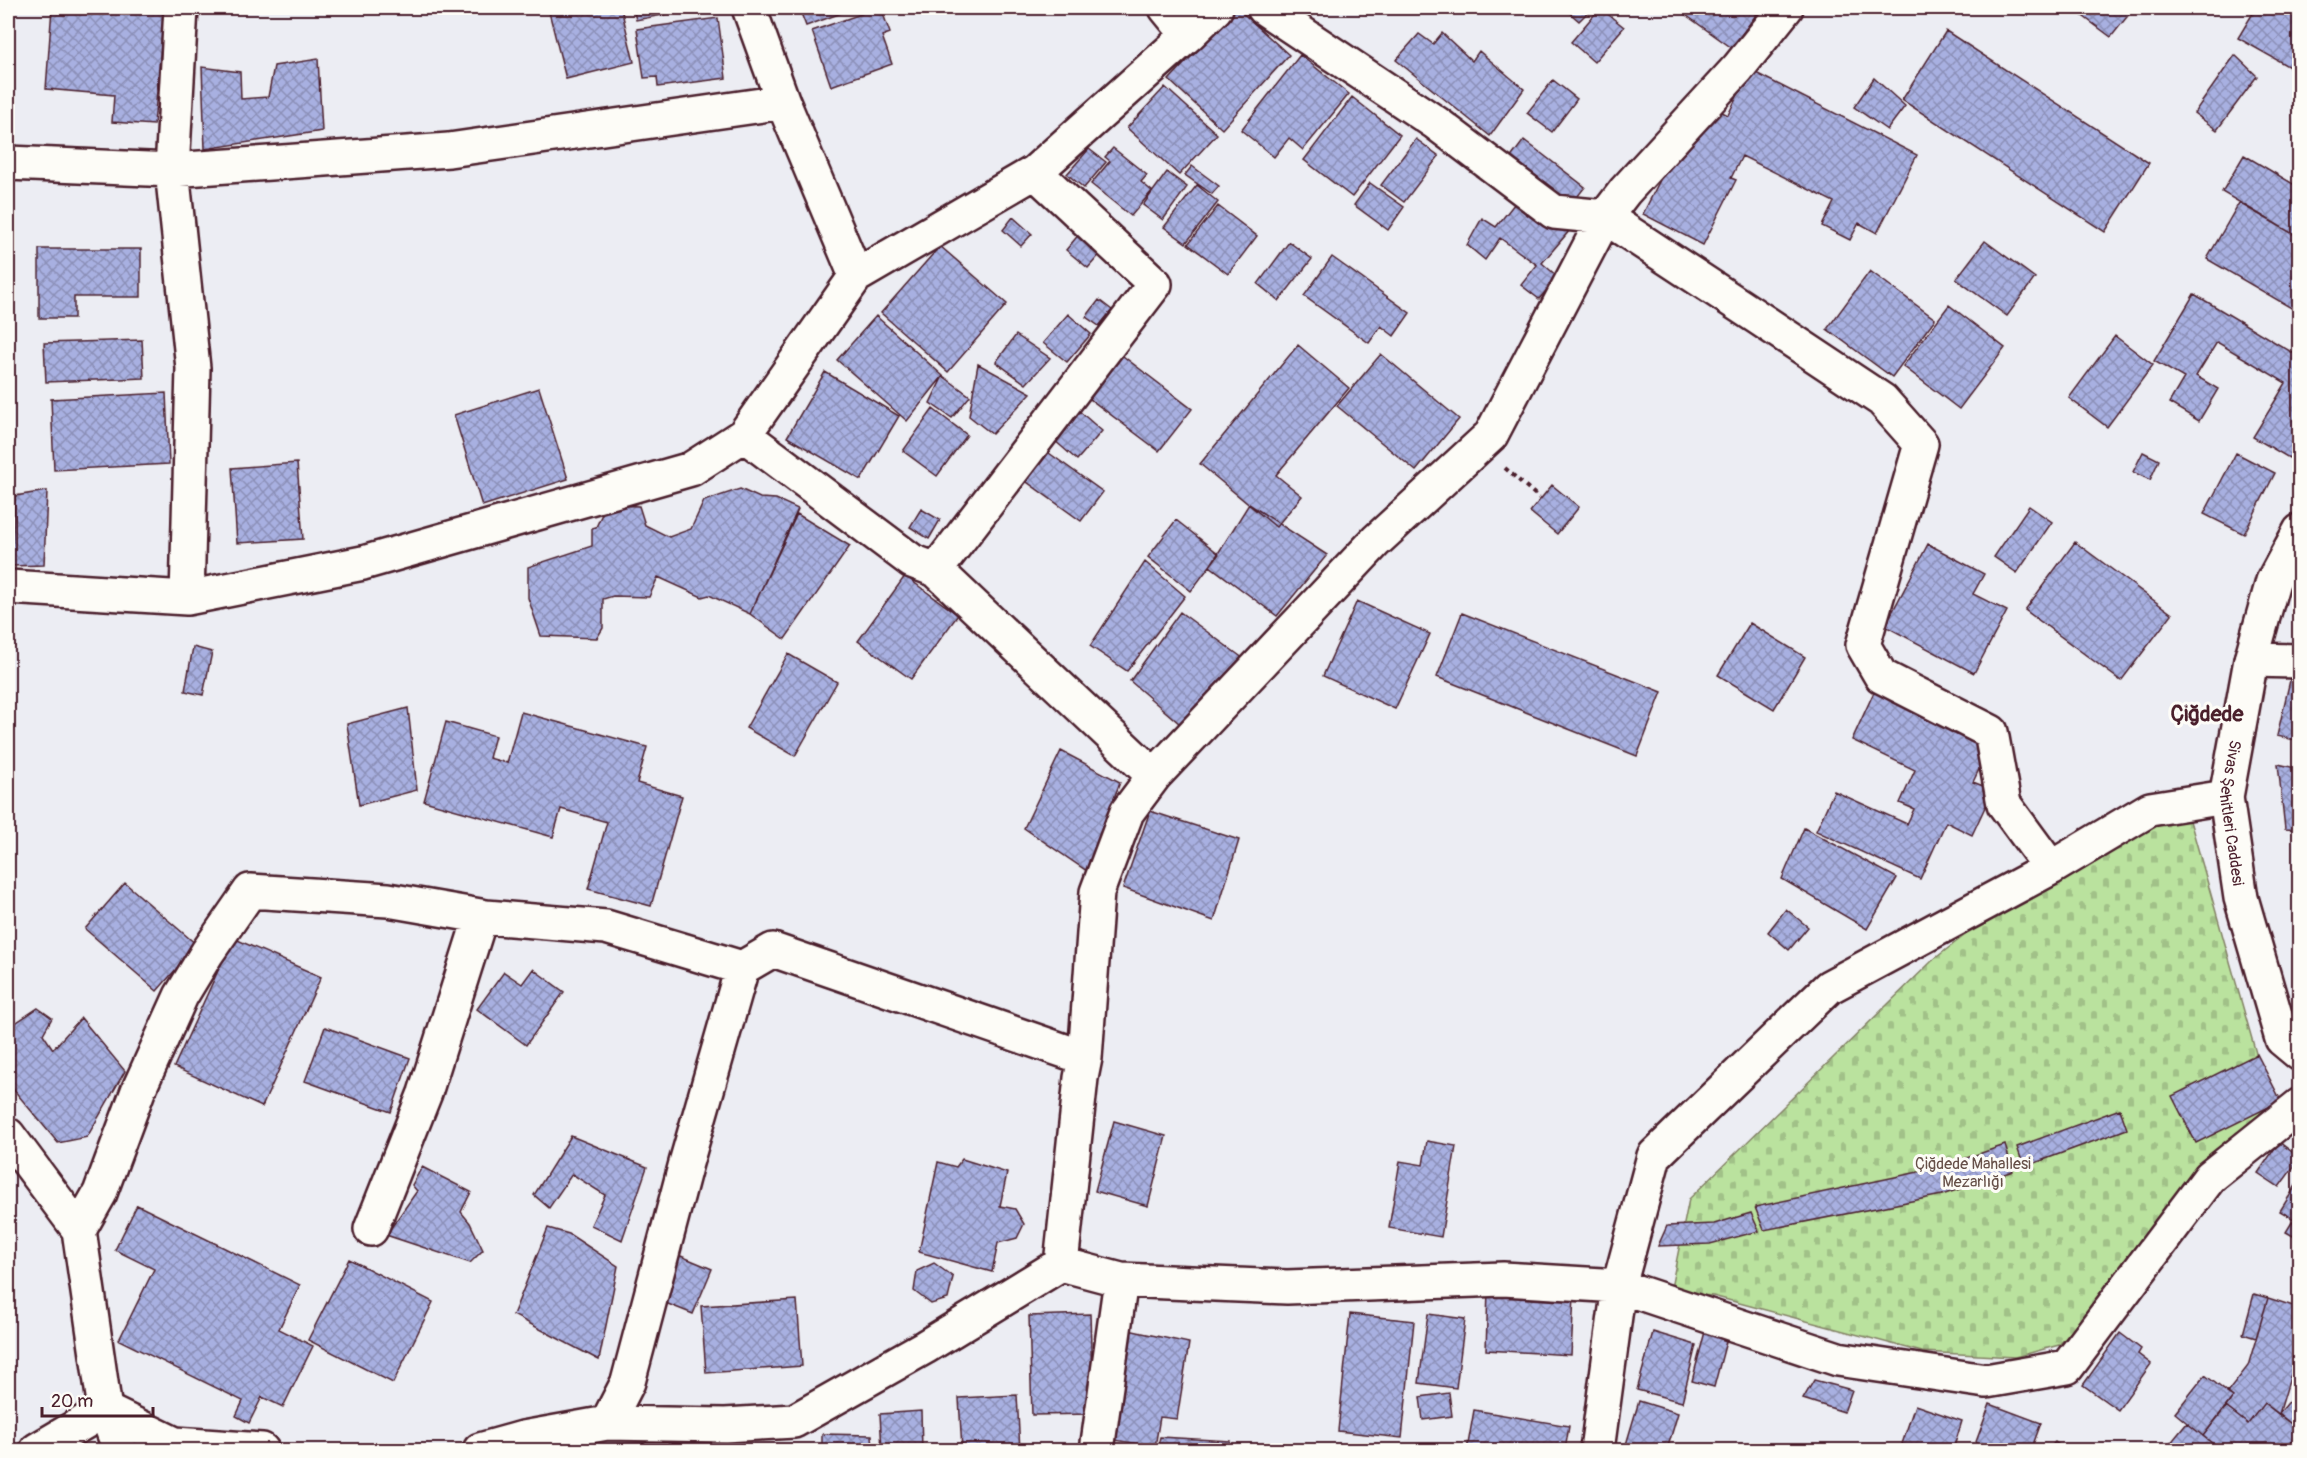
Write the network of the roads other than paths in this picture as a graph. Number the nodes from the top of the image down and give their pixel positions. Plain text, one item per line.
1 (182, 8) edge
2 (749, 8) edge
3 (1166, 8) edge
4 (1216, 8) edge
5 (1264, 8) edge
6 (1786, 8) edge
7 (1188, 35) junction
8 (783, 102) junction
9 (8, 163) edge
10 (172, 170) junction
11 (1035, 172) junction
12 (1605, 217) junction
13 (856, 276) junction
14 (744, 435) junction
15 (2300, 531) edge
16 (936, 570) junction
17 (8, 587) edge
18 (187, 597) junction
19 (2251, 660) junction
20 (2300, 661) edge
21 (1154, 776) junction
22 (2226, 797) junction
23 (2051, 868) junction
24 (481, 916) junction
25 (742, 968) junction
26 (2300, 1054) edge
27 (1085, 1058) junction
28 (2300, 1105) edge
29 (8, 1135) edge
30 (371, 1229) dead end
31 (79, 1230) junction
32 (1061, 1264) junction
33 (1121, 1281) junction
34 (1619, 1286) junction
35 (105, 1410) junction
36 (607, 1423) junction
37 (37, 1450) edge
38 (120, 1450) edge
39 (262, 1450) edge
40 (480, 1450) edge
41 (1097, 1450) edge
42 (1597, 1450) edge

1 - 10 street
2 - 8 street
3 - 7 street
4 - 7 street
5 - 12 street
6 - 12 street
7 - 11 street
8 - 10 street
8 - 13 street
9 - 10 street
10 - 18 street
11 - 13 street
11 - 16 street
12 - 21 street
12 - 23 street
13 - 14 street
14 - 16 street
14 - 18 street
15 - 19 street, Sivas Şehitleri Caddesi
16 - 21 street
17 - 18 street
19 - 20 street
19 - 22 street, Sivas Şehitleri Caddesi
21 - 27 street
22 - 23 street
22 - 26 street, Sivas Şehitleri Caddesi
23 - 34 street
24 - 25 street
24 - 30 street
24 - 31 street
25 - 27 street
25 - 36 street
27 - 32 street
28 - 34 street
29 - 31 street
31 - 35 street
32 - 33 street
32 - 36 street
33 - 34 street
33 - 41 street
34 - 42 street
35 - 37 street
35 - 38 street
35 - 39 street
36 - 40 street

